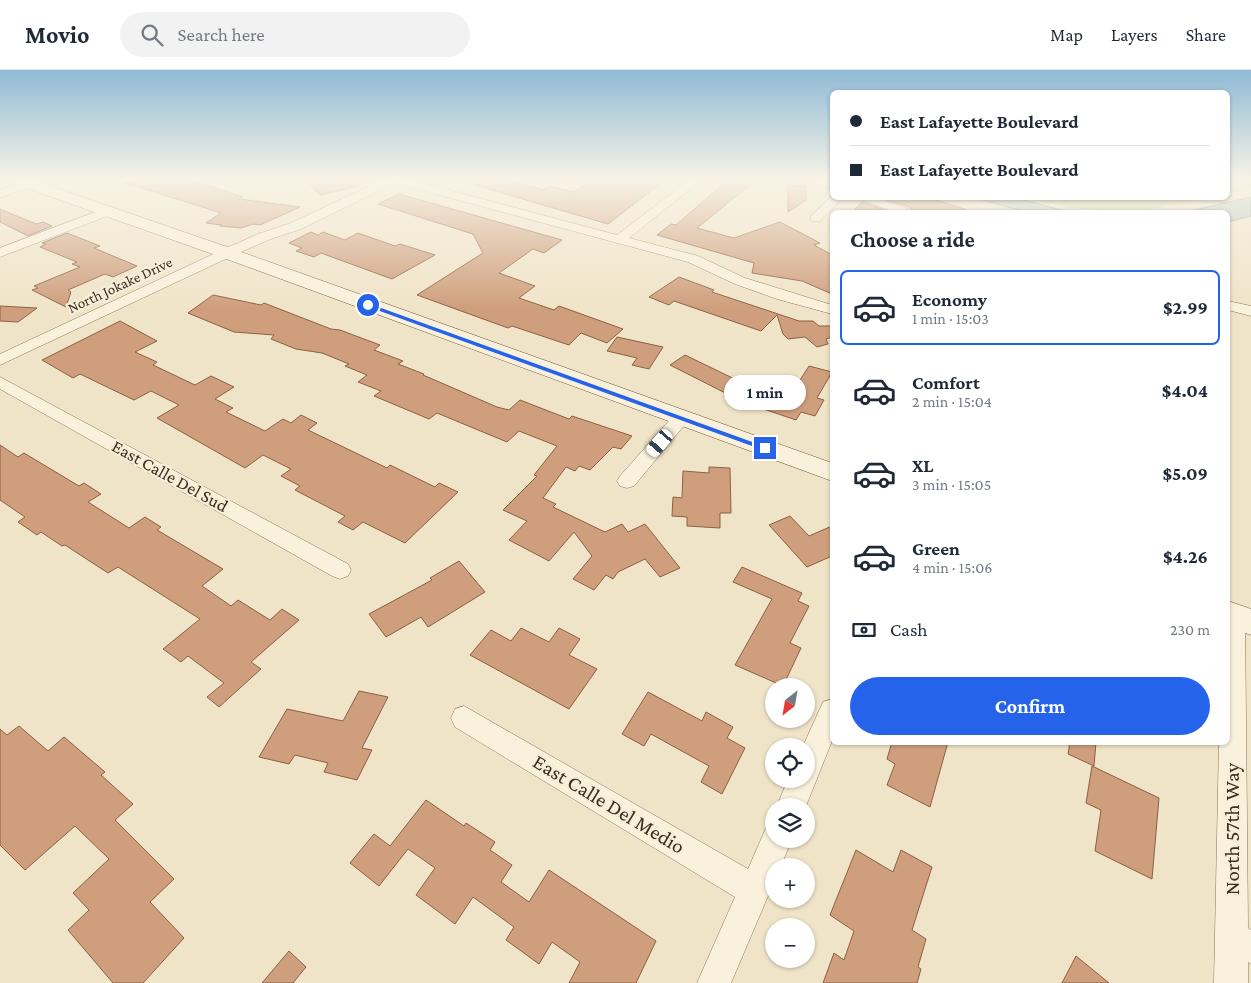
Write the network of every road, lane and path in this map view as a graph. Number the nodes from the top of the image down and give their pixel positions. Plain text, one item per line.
1 (79, 223) edge
2 (137, 223) edge
3 (303, 223) edge
4 (554, 223) edge
5 (641, 223) edge
6 (618, 240) junction
7 (0, 253) edge
8 (227, 253) junction
9 (1230, 307) edge
10 (830, 309) edge
11 (1251, 312) edge
12 (0, 360) edge
13 (0, 382) edge
14 (682, 418) junction
15 (830, 471) edge
16 (627, 481) dead end
17 (340, 570) dead end
18 (1237, 617) edge
19 (830, 716) edge
20 (464, 718) dead end
21 (815, 750) edge
22 (773, 848) edge
23 (754, 890) junction
24 (1241, 942) edge
25 (714, 983) edge
26 (1231, 983) edge

1 - 7 street
2 - 8 street
3 - 8 street, North Jokake Drive
4 - 6 street
5 - 6 street
6 - 10 street
8 - 12 street, North Jokake Drive
8 - 14 street
9 - 11 street
13 - 17 street, East Calle Del Sud
14 - 15 street
14 - 16 street
18 - 24 street, North 57th Way
19 - 21 street
20 - 23 street, East Calle Del Medio
22 - 23 street
23 - 25 street
24 - 26 street, North 57th Way

